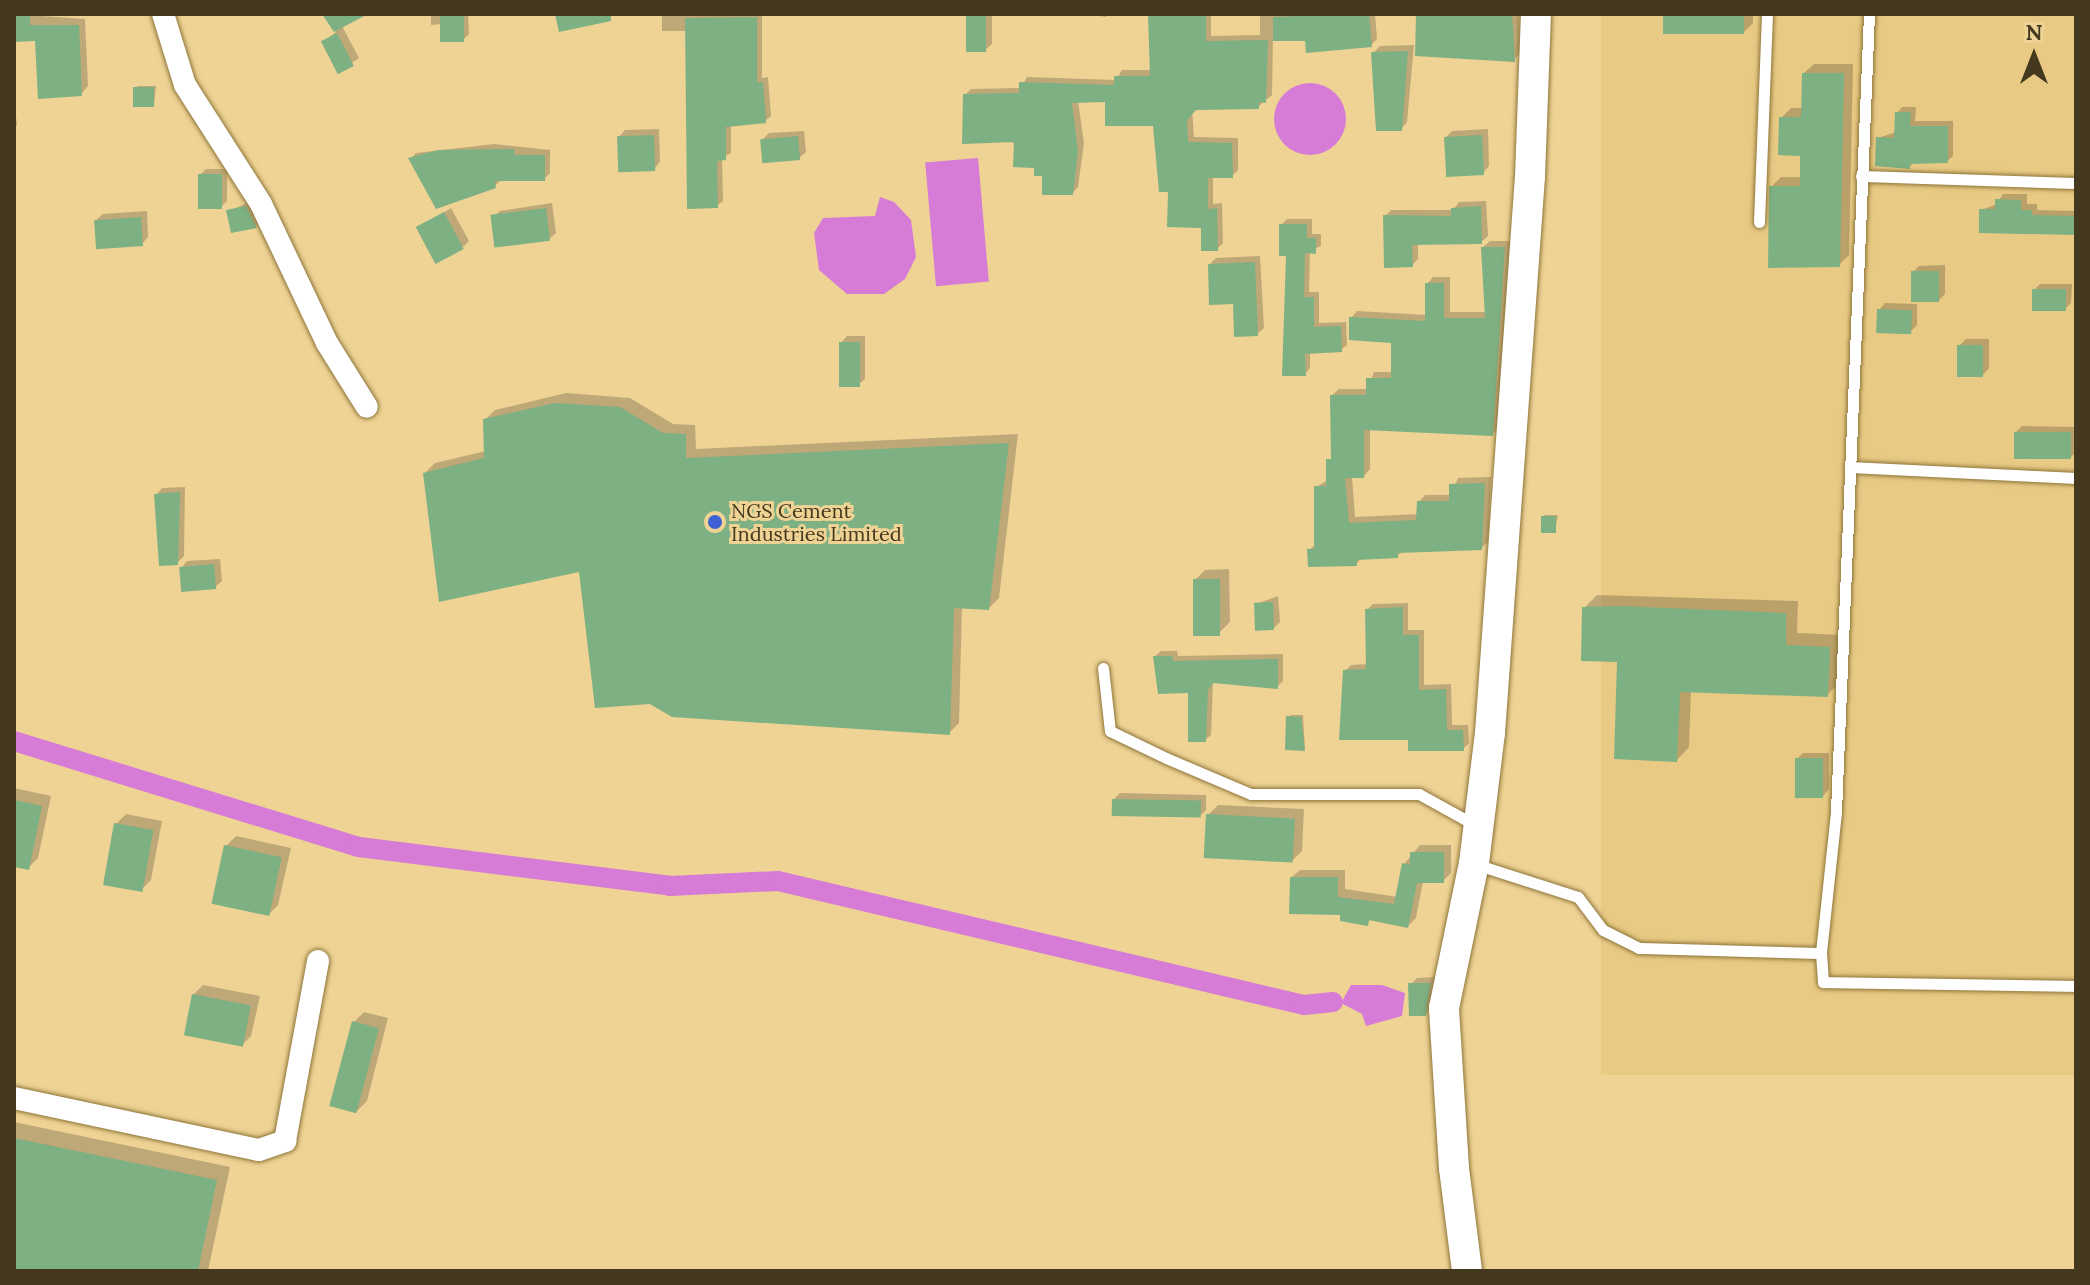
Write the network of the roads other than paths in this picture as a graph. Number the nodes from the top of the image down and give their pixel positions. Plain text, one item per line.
1 (163, 14) edge
2 (1536, 14) edge
3 (1767, 14) edge
4 (1869, 14) edge
5 (1861, 176) junction
6 (2076, 183) edge
7 (1759, 222) dead end
8 (367, 407) dead end
9 (1850, 467) junction
10 (2076, 478) edge
11 (1103, 668) dead end
12 (1478, 826) junction
13 (1474, 863) junction
14 (1821, 953) junction
15 (318, 961) dead end
16 (2076, 986) edge
17 (14, 1098) edge
18 (1467, 1271) edge

1 - 8 street
2 - 12 street
3 - 7 lane
4 - 5 lane
5 - 6 lane
5 - 9 lane
9 - 10 lane
9 - 14 lane
11 - 12 lane
12 - 13 street
13 - 14 lane
13 - 18 street
14 - 16 lane
15 - 17 street

